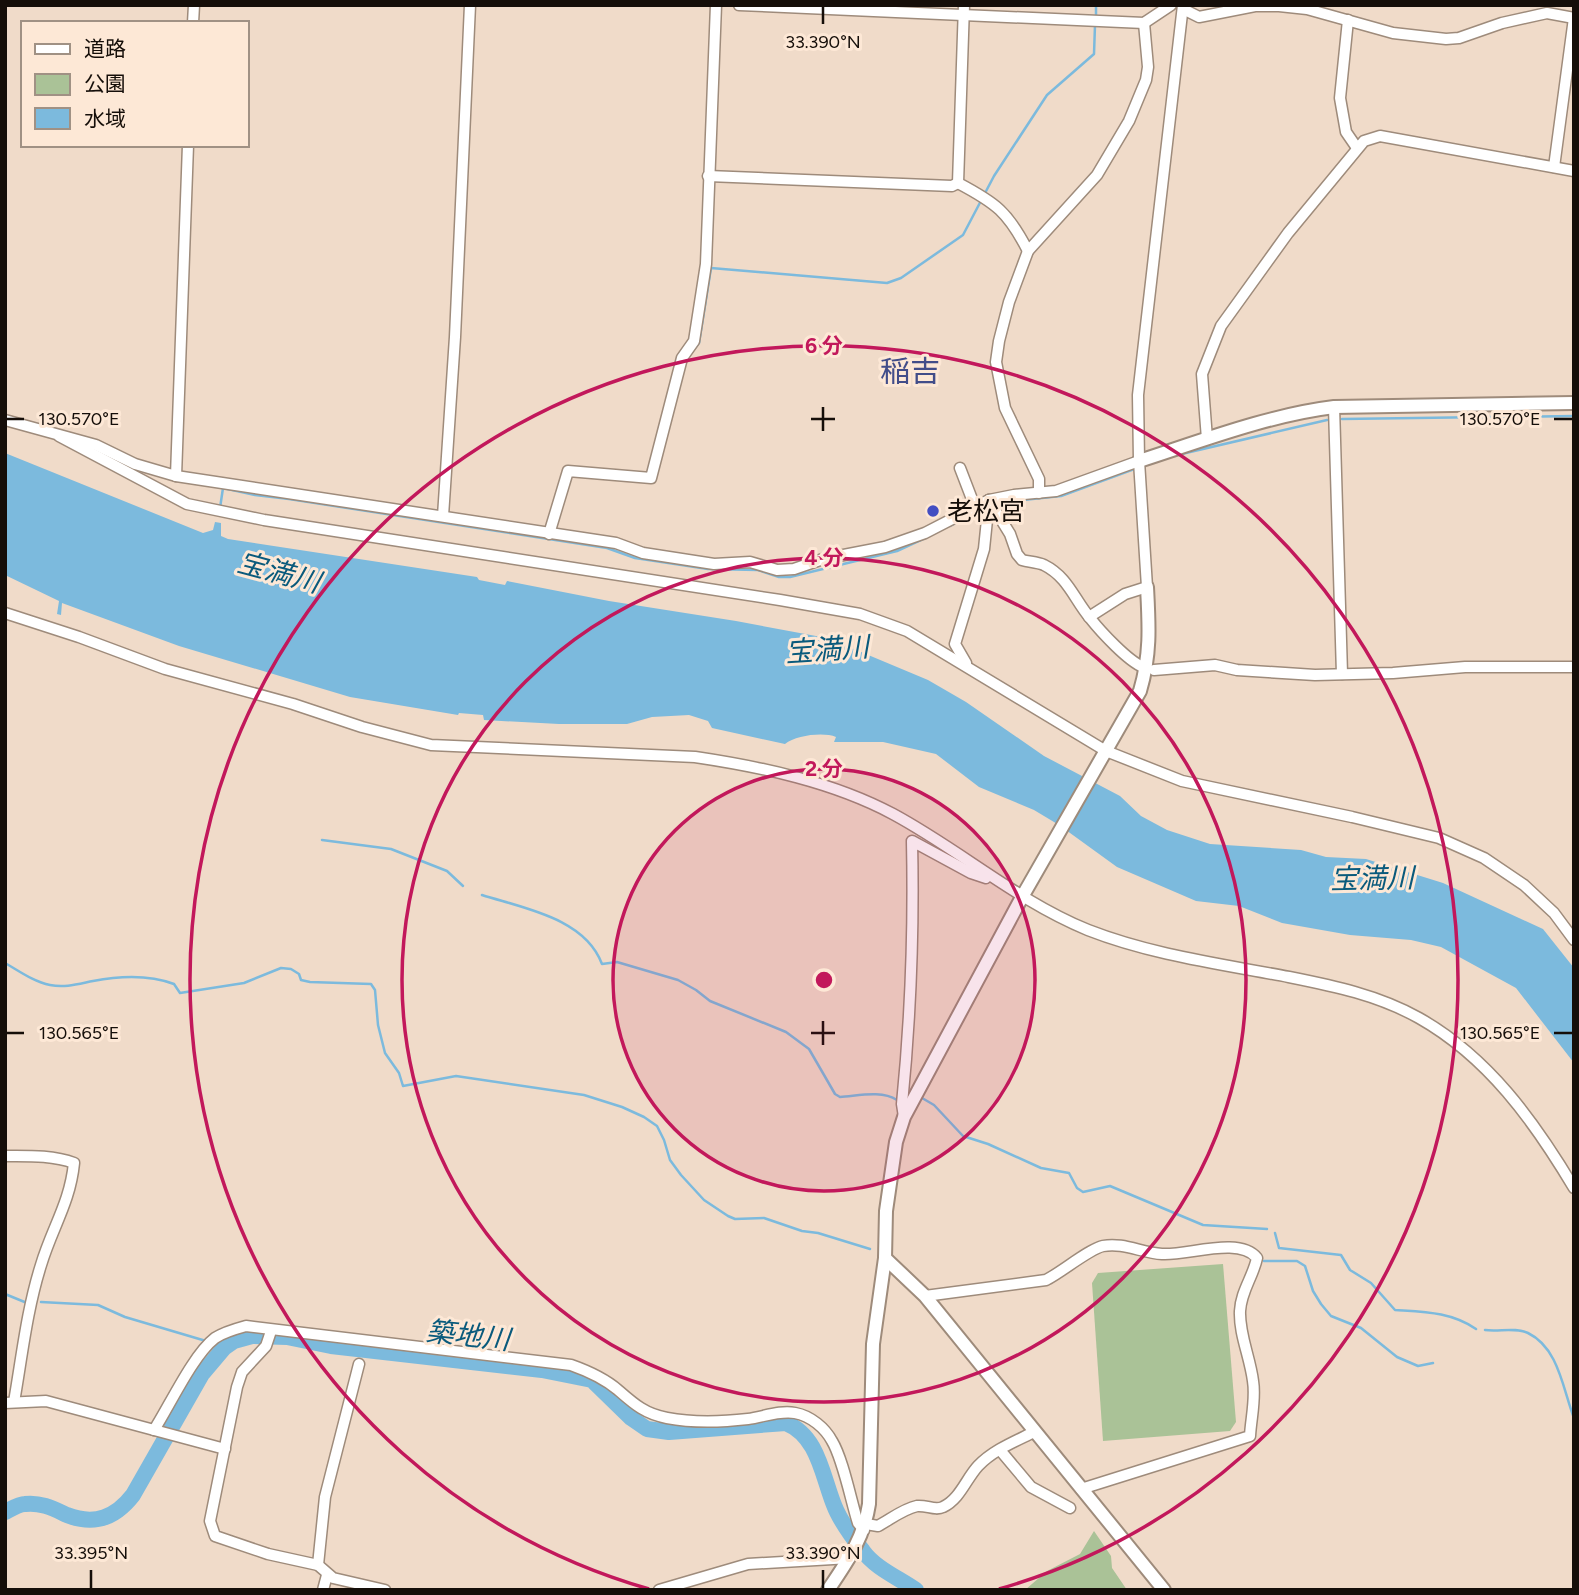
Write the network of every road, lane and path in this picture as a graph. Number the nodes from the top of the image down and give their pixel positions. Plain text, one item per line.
1 (470, 5) edge
2 (716, 5) edge
3 (739, 5) edge
4 (1171, 5) edge
5 (1183, 7) edge
6 (964, 11) edge
7 (1574, 18) edge
8 (1348, 20) junction
9 (1144, 23) junction
10 (188, 147) edge
11 (1357, 148) junction
12 (1554, 167) junction
13 (1574, 171) edge
14 (708, 177) junction
15 (958, 183) junction
16 (1028, 251) junction
17 (1574, 403) edge
18 (1334, 407) junction
19 (5, 420) edge
20 (59, 436) junction
21 (1207, 439) junction
22 (1139, 461) junction
23 (960, 468) dead end
24 (176, 476) junction
25 (1039, 493) junction
26 (989, 500) junction
27 (975, 508) junction
28 (443, 516) junction
29 (549, 534) junction
30 (1147, 587) junction
31 (5, 613) edge
32 (1089, 617) junction
33 (929, 644) junction
34 (955, 644) junction
35 (968, 666) junction
36 (1143, 667) dead end
37 (1574, 667) edge
38 (1154, 670) dead end
39 (1342, 674) junction
40 (1103, 756) junction
41 (998, 882) junction
42 (1025, 894) junction
43 (1574, 940) edge
44 (904, 1117) junction
45 (5, 1156) edge
46 (1574, 1188) edge
47 (885, 1258) junction
48 (926, 1296) junction
49 (271, 1331) dead end
50 (359, 1364) dead end
51 (10, 1402) edge
52 (156, 1430) junction
53 (1034, 1432) junction
54 (225, 1449) junction
55 (1000, 1450) junction
56 (1081, 1489) junction
57 (1070, 1508) dead end
58 (864, 1529) junction
59 (850, 1558) junction
60 (318, 1565) junction
61 (327, 1575) junction
62 (323, 1590) edge
63 (385, 1590) edge
64 (659, 1590) edge
65 (828, 1590) edge
66 (1164, 1590) edge

1 - 28 street
2 - 14 street
3 - 6 street
4 - 9 street
5 - 8 street
5 - 22 street
6 - 9 street
6 - 15 street
7 - 8 street
7 - 12 street
8 - 11 street
9 - 16 street
10 - 24 street
11 - 12 street
11 - 21 street
12 - 13 street
14 - 15 street
14 - 29 street
15 - 16 street
16 - 25 street
17 - 18 street
18 - 21 street
18 - 39 street
19 - 20 street
20 - 24 street
20 - 33 street
21 - 22 street
22 - 25 street
22 - 30 street
23 - 27 street
24 - 28 street
25 - 26 street
26 - 27 street
26 - 32 street
26 - 34 street
27 - 29 street
28 - 29 street
30 - 32 street
30 - 40 street
31 - 41 street
32 - 36 street
33 - 34 street
33 - 35 street
34 - 35 street
35 - 40 street
37 - 39 street
38 - 39 street
40 - 42 street
40 - 43 street
41 - 42 street
41 - 44 street
42 - 44 street
42 - 46 street
44 - 47 street
45 - 51 street
47 - 48 street
47 - 58 street
48 - 53 street
48 - 56 street
49 - 54 street
50 - 60 street
51 - 52 street
52 - 54 street
52 - 58 street
53 - 55 street
53 - 56 street
54 - 60 street
55 - 57 street
55 - 58 street
56 - 66 street
58 - 59 street
59 - 64 street
59 - 65 street
60 - 61 street
61 - 62 street
61 - 63 street

